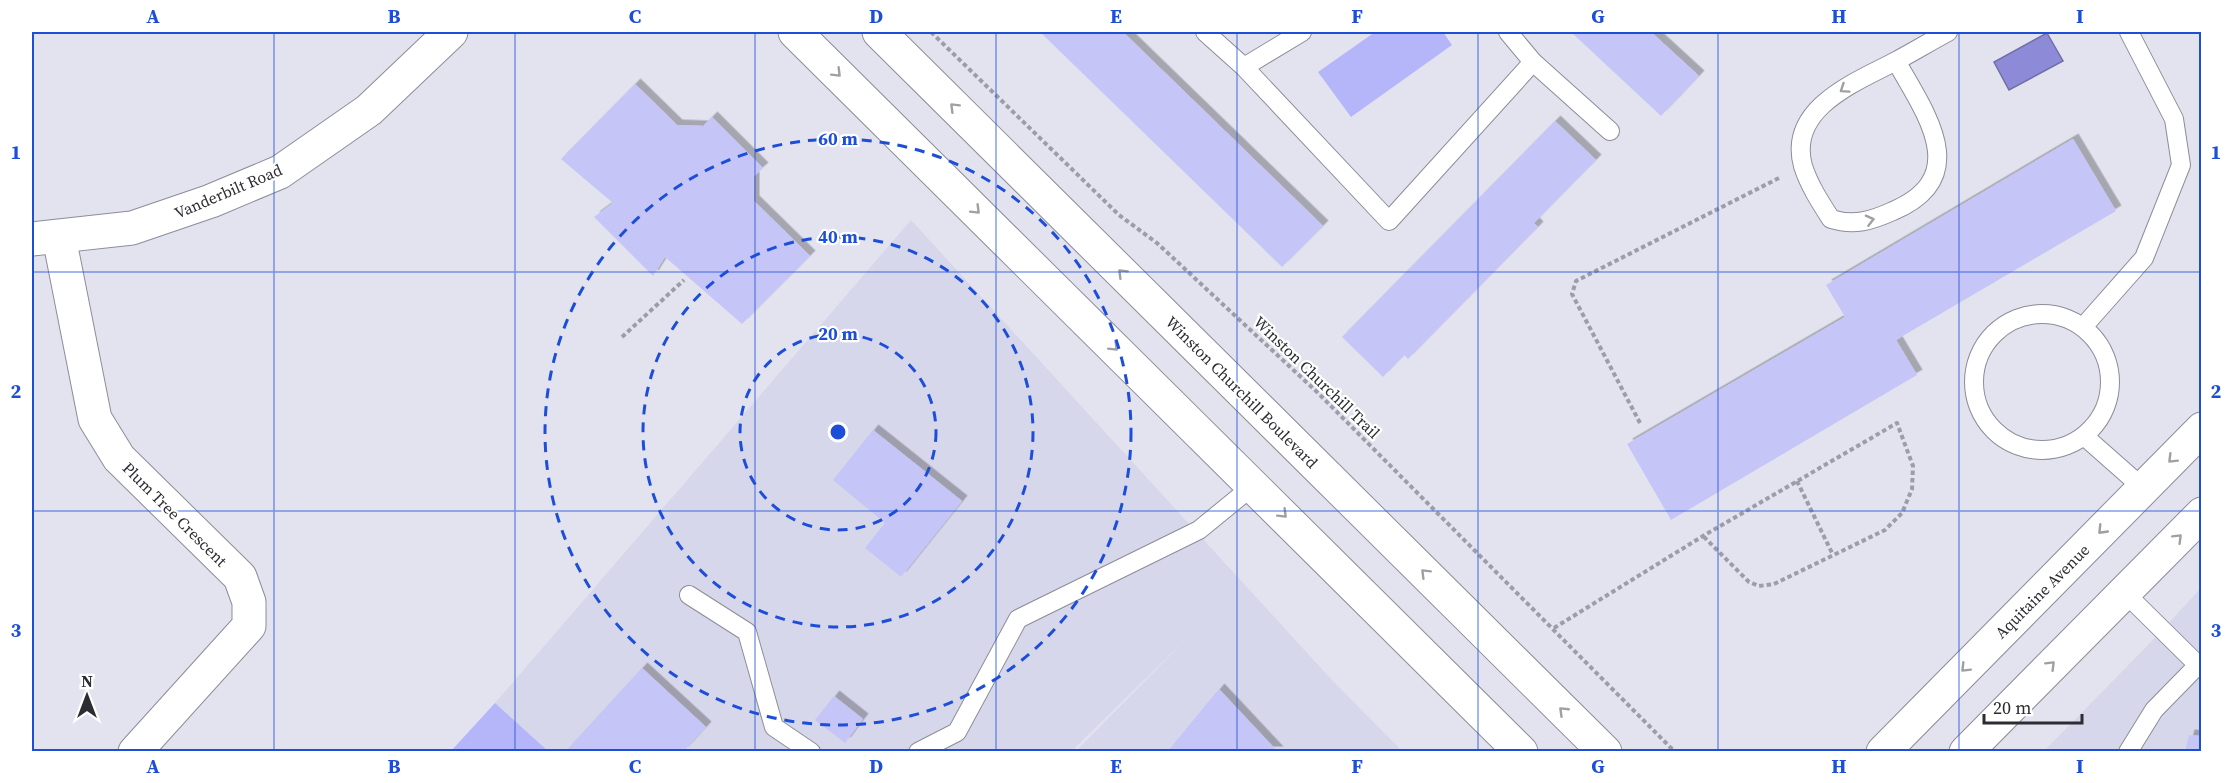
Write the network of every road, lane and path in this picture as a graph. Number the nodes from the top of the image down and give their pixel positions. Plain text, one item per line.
1 (451, 32) edge
2 (795, 32) edge
3 (879, 32) edge
4 (931, 32) edge
5 (1205, 32) edge
6 (1302, 32) edge
7 (1508, 32) edge
8 (1948, 32) edge
9 (2129, 32) edge
10 (1896, 61) junction
11 (1533, 62) junction
12 (1244, 67) junction
13 (1610, 131) dead end
14 (1803, 165) junction
15 (45, 238) edge
16 (684, 280) dead end
17 (2083, 327) junction
18 (622, 338) dead end
19 (1640, 423) dead end
20 (2202, 429) edge
21 (2084, 436) junction
22 (1797, 481) junction
23 (1254, 485) junction
24 (2143, 488) junction
25 (2202, 514) edge
26 (1703, 536) junction
27 (1833, 555) junction
28 (2124, 592) junction
29 (690, 595) dead end
30 (1554, 628) junction
31 (2200, 666) edge
32 (135, 752) edge
33 (811, 752) edge
34 (918, 752) edge
35 (1521, 752) edge
36 (1605, 752) edge
37 (1675, 752) edge
38 (1883, 752) edge
39 (1966, 752) edge
40 (2128, 752) edge

1 - 15 main road, Vanderbilt Road
2 -> 23 main road
36 -> 3 main road, Winston Churchill Boulevard
4 - 30 path, Winston Churchill Trail
5 - 12 lane
6 - 12 lane
7 - 11 lane
8 - 10 lane
9 - 17 lane
10 -> 14 lane
14 -> 10 lane
11 - 12 lane
11 - 13 lane
14 - 19 path
15 - 32 main road, Plum Tree Crescent
16 - 18 path
17 - 21 lane
17 - 21 lane
20 -> 24 main road, Aquitaine Avenue
21 - 24 lane
22 - 26 path
22 - 27 path
22 - 27 path
23 - 34 lane
23 -> 35 main road
24 -> 38 main road, Aquitaine Avenue
28 -> 25 main road
26 - 27 path
26 - 30 path
28 - 31 lane
39 -> 28 main road
29 - 33 lane
30 - 37 path, Winston Churchill Trail
31 - 40 lane

